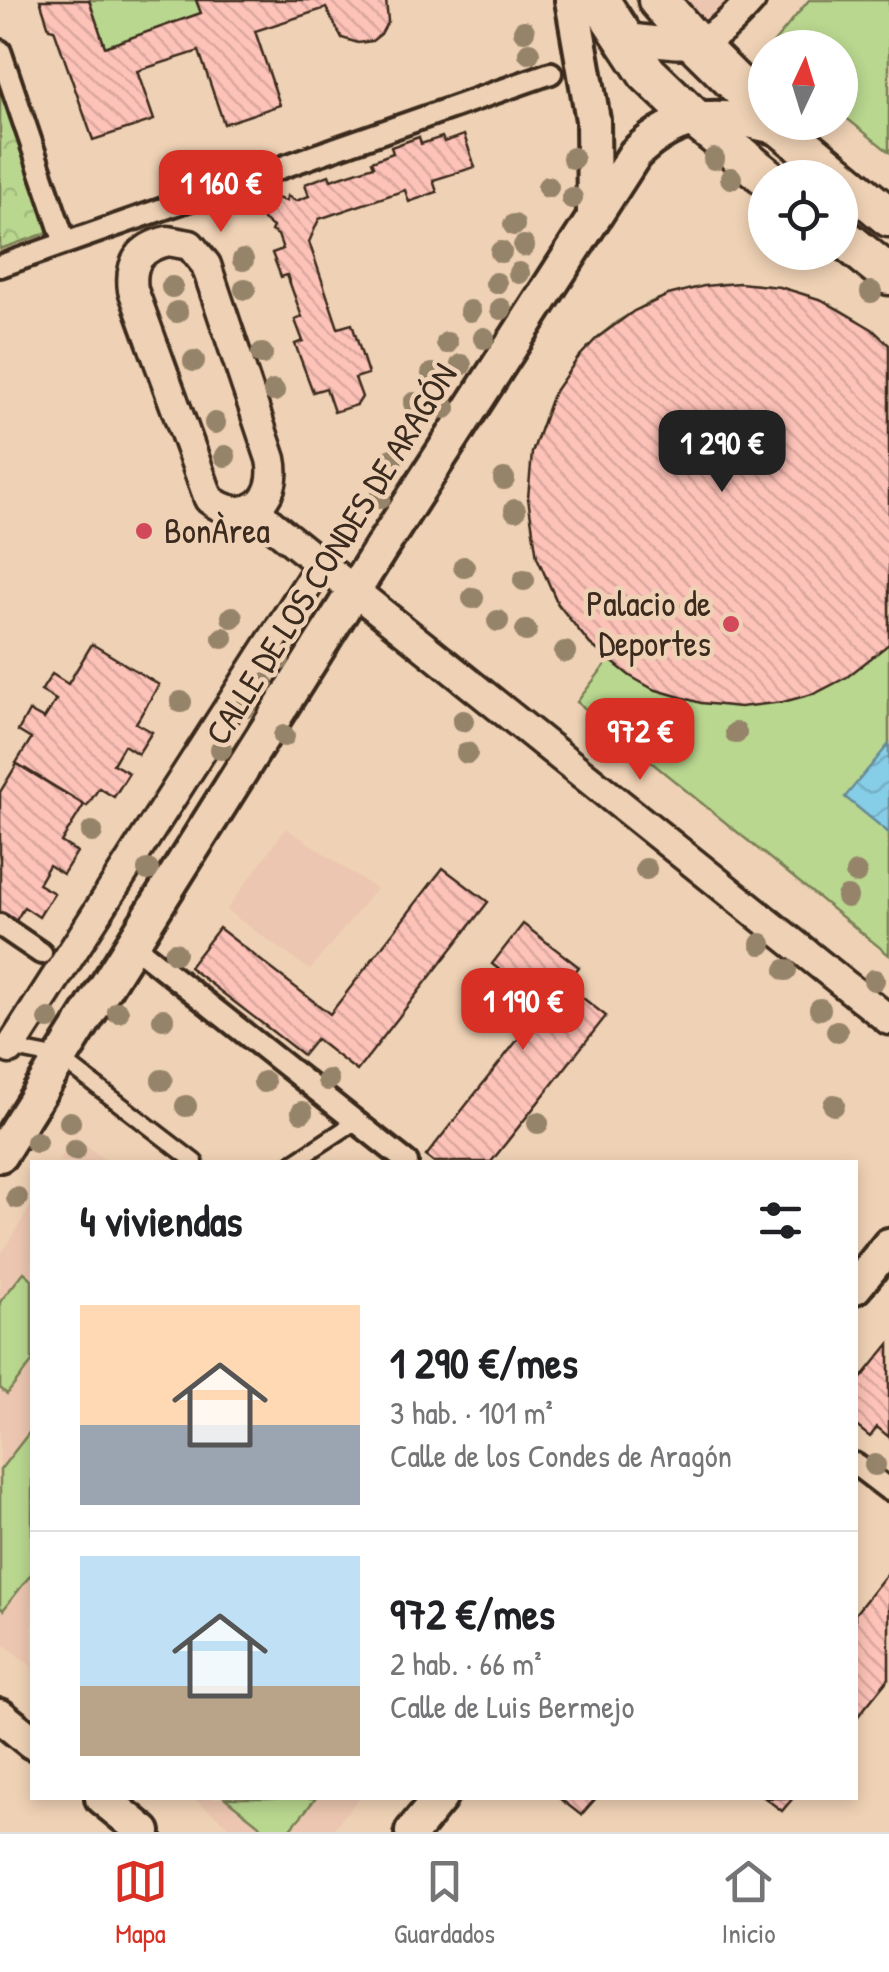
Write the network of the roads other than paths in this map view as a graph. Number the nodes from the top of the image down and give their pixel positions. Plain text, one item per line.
1 (572, 0) edge
2 (598, 0) edge
3 (658, 0) edge
4 (751, 0) edge
5 (627, 38) junction
6 (697, 44) junction
7 (0, 52) edge
8 (551, 73) dead end
9 (748, 95) edge
10 (694, 118) junction
11 (748, 119) edge
12 (797, 140) edge
13 (748, 162) edge
14 (594, 214) junction
15 (889, 217) edge
16 (66, 244) junction
17 (858, 250) edge
18 (0, 266) edge
19 (889, 275) edge
20 (256, 507) junction
21 (321, 564) junction
22 (354, 590) junction
23 (0, 925) edge
24 (132, 944) junction
25 (41, 953) dead end
26 (889, 1020) edge
27 (5, 1046) edge
28 (60, 1058) junction
29 (355, 1122) junction
30 (0, 1155) edge
31 (193, 1160) edge
32 (297, 1160) edge
33 (404, 1160) edge
34 (889, 1245) edge
35 (858, 1283) edge
36 (858, 1466) edge
37 (889, 1490) edge
38 (0, 1716) edge
39 (30, 1740) edge
40 (106, 1800) edge
41 (438, 1800) edge
42 (144, 1832) edge
43 (412, 1832) edge

1 - 14 street
2 - 5 main road
3 - 6 main road
4 - 6 street
5 - 6 street
5 - 10 main road
6 - 9 main road
7 - 16 street
8 - 16 street
10 - 11 street
10 - 13 main road
10 - 14 street, CALLE DE LOS CONDES DE ARAGÓN
12 - 15 main road
14 - 22 street, CALLE DE LOS CONDES DE ARAGÓN
16 - 18 street
17 - 19 main road
20 - 20 street
20 - 21 street
21 - 22 street
21 - 27 street, CALLE DE LOS CONDES DE ARAGÓN
22 - 24 street, CALLE DE LOS CONDES DE ARAGÓN
22 - 26 street
23 - 25 street
24 - 28 street, CALLE DE LOS CONDES DE ARAGÓN
24 - 29 street
27 - 28 lane, CALLE DE LOS CONDES DE ARAGÓN
28 - 30 street, CALLE DE LOS CONDES DE ARAGÓN
28 - 31 lane
29 - 32 lane
29 - 33 street
34 - 35 street
36 - 37 street
38 - 39 street
40 - 42 street
41 - 43 street

